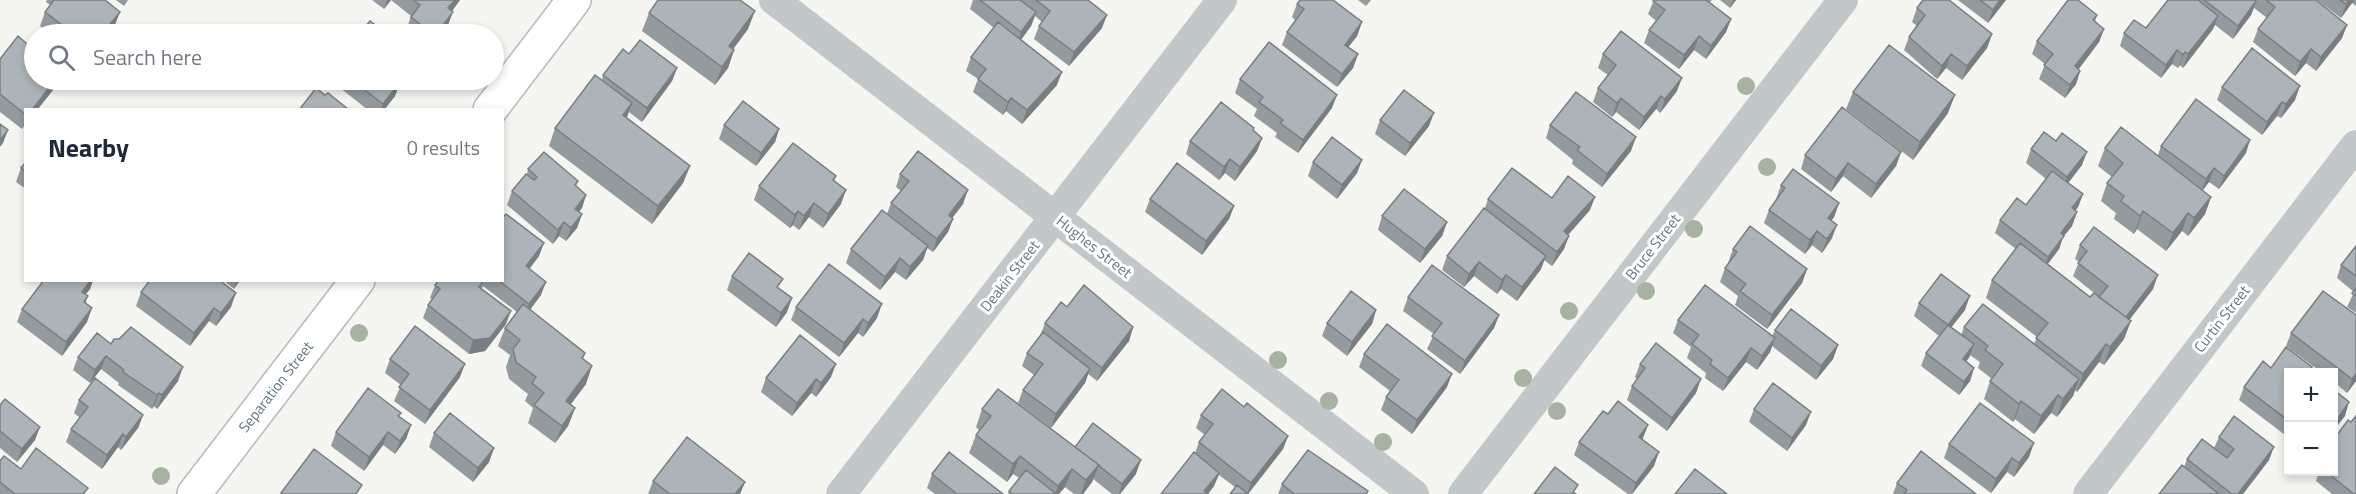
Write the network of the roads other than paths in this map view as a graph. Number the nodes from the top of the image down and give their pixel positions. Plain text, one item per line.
1 (574, 0) edge
2 (774, 0) edge
3 (1222, 0) edge
4 (1843, 0) edge
5 (492, 108) edge
6 (2356, 145) edge
7 (1056, 217) junction
8 (356, 282) edge
9 (194, 494) edge
10 (841, 494) edge
11 (1414, 494) edge
12 (1463, 494) edge
13 (2088, 494) edge

1 - 5 main road
2 - 7 street, Hughes Street
3 - 7 street, Deakin Street
4 - 12 street, Bruce Street
6 - 13 street, Curtin Street
7 - 10 street, Deakin Street
7 - 11 street, Hughes Street
8 - 9 main road, Separation Street

